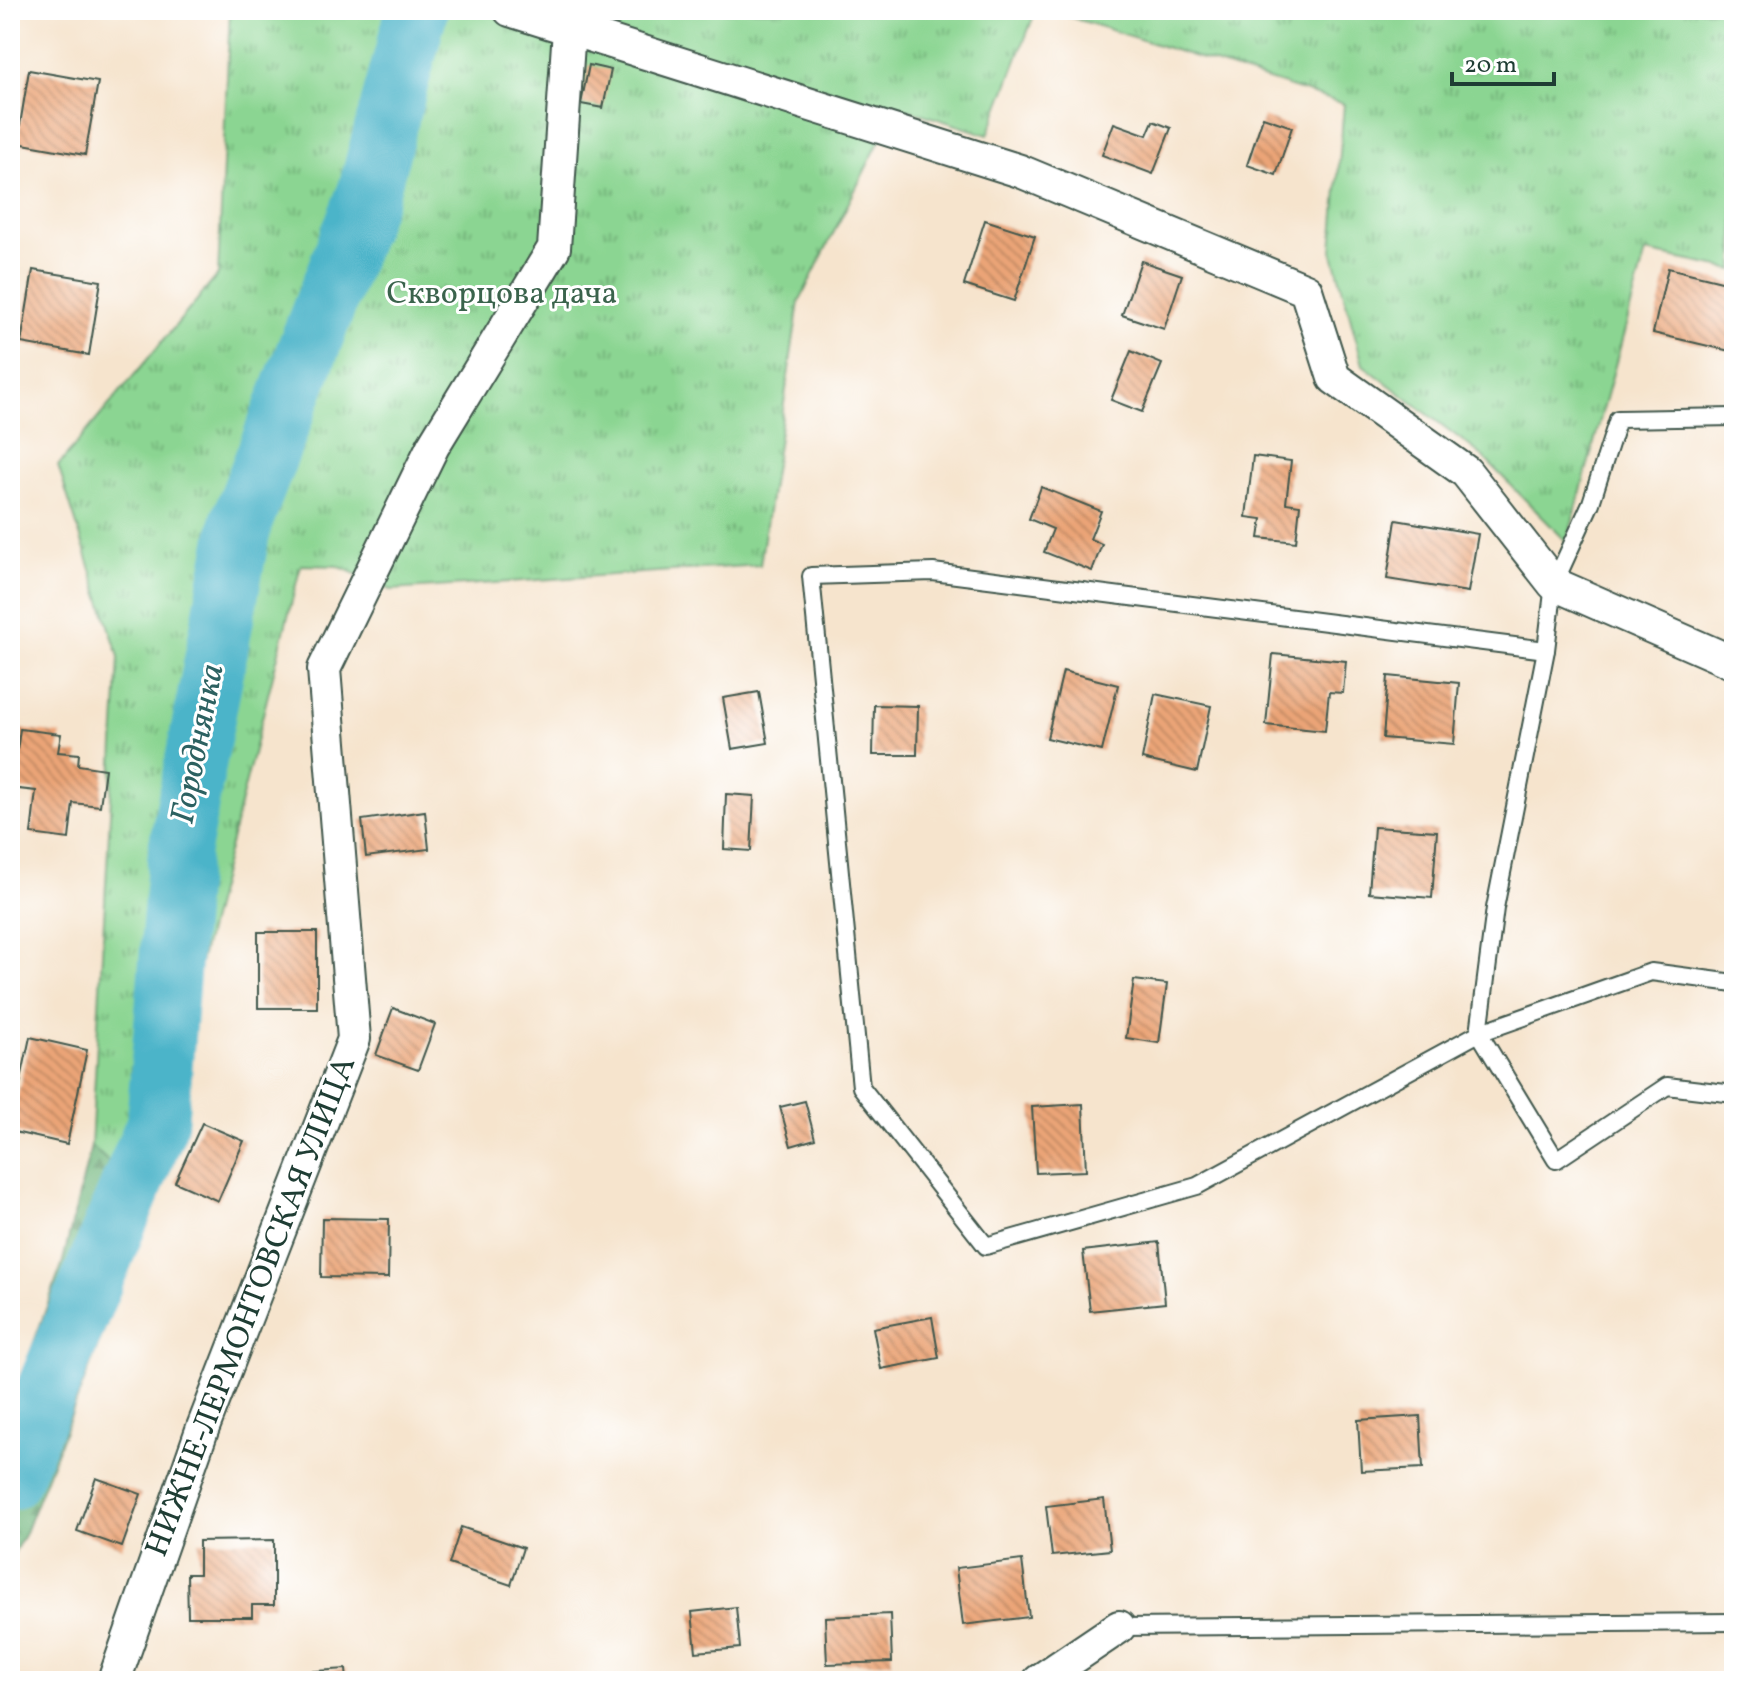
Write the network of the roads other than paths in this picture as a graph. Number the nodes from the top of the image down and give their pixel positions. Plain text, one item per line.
1 (510, 10) edge
2 (569, 29) junction
3 (1734, 417) edge
4 (1554, 584) junction
5 (1546, 650) junction
6 (1734, 663) edge
7 (1734, 983) edge
8 (1479, 1033) junction
9 (1734, 1094) edge
10 (1734, 1622) edge
11 (1119, 1627) joint
12 (114, 1681) edge
13 (1039, 1681) edge

1 - 2 street
2 - 4 street
2 - 12 street, НИЖНЕ-ЛЕРМОНТОВСКАЯ УЛИЦА
3 - 4 lane
4 - 5 lane
4 - 6 street
5 - 8 lane
5 - 8 lane
7 - 8 lane
8 - 9 lane
10 - 11 lane
11 - 13 street

